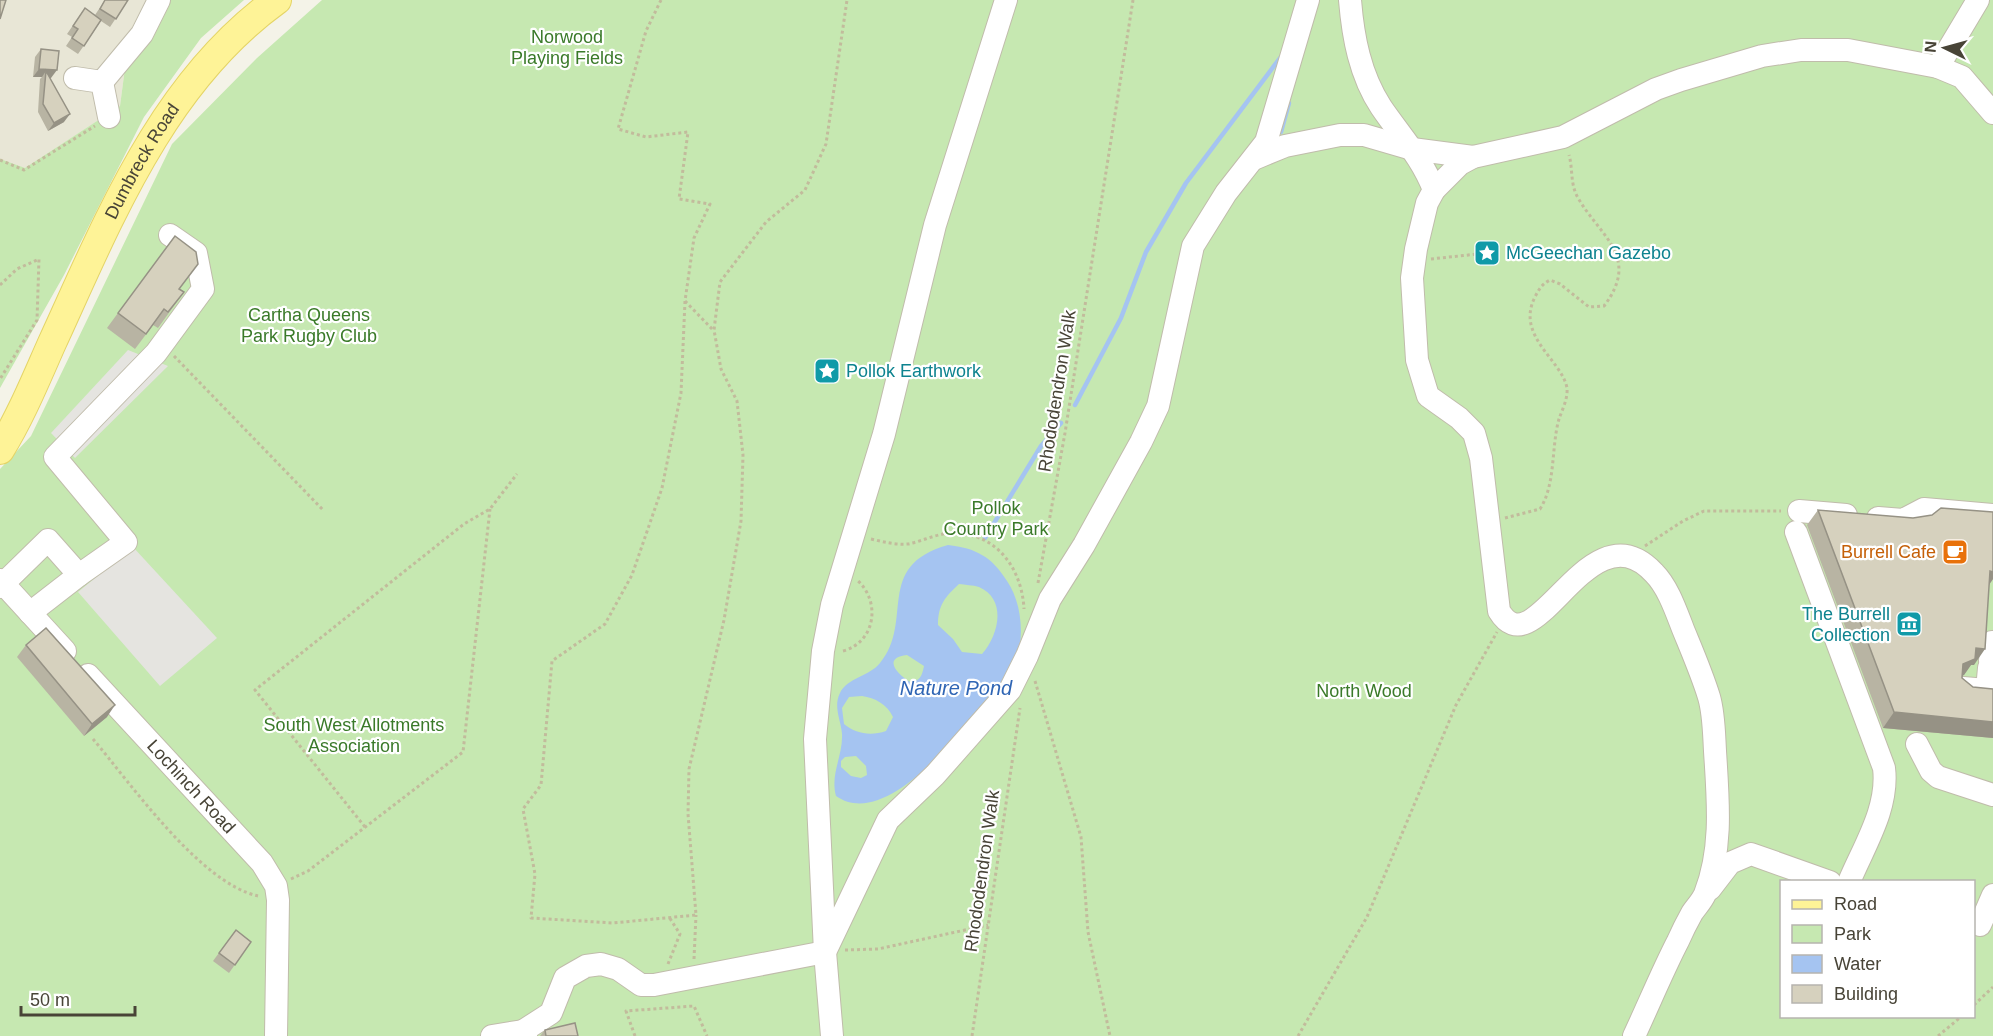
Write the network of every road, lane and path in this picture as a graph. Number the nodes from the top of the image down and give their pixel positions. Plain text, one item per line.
1 (159, 0) edge
2 (277, 0) edge
3 (661, 0) edge
4 (847, 0) edge
5 (1006, 0) edge
6 (1133, 0) edge
7 (1308, 0) edge
8 (1350, 0) edge
9 (1978, 0) edge
10 (1938, 67) junction
11 (75, 78) dead end
12 (102, 82) junction
13 (1993, 113) edge
14 (109, 117) joint
15 (1563, 137) junction
16 (1412, 149) junction
17 (1473, 157) junction
18 (1256, 158) junction
19 (0, 160) edge
20 (1434, 190) junction
21 (170, 235) dead end
22 (1488, 253) dead end
23 (1415, 259) junction
24 (0, 285) edge
25 (685, 301) junction
26 (714, 330) junction
27 (163, 344) junction
28 (49, 351) junction
29 (0, 379) edge
30 (0, 413) edge
31 (0, 450) edge
32 (517, 474) dead end
33 (490, 509) junction
34 (324, 511) dead end
35 (1993, 515) edge
36 (1795, 518) junction
37 (1489, 530) junction
38 (852, 536) junction
39 (1631, 558) junction
40 (79, 575) junction
41 (842, 576) junction
42 (1, 584) edge
43 (1037, 586) dead end
44 (1024, 610) dead end
45 (30, 613) junction
46 (1504, 620) junction
47 (1991, 647) edge
48 (823, 651) junction
49 (1028, 656) junction
50 (1963, 688) edge
51 (1990, 691) edge
52 (1020, 703) dead end
53 (93, 739) dead end
54 (1917, 744) dead end
55 (1993, 795) edge
56 (1720, 826) junction
57 (365, 827) junction
58 (1751, 854) junction
59 (1824, 880) edge
60 (1850, 880) edge
61 (277, 893) junction
62 (1993, 895) edge
63 (1704, 896) junction
64 (988, 925) junction
65 (1982, 926) edge
66 (825, 952) junction
67 (1993, 987) edge
68 (1975, 1004) edge
69 (1961, 1018) edge
70 (525, 1034) edge
71 (276, 1036) edge
72 (492, 1036) edge
73 (635, 1036) edge
74 (707, 1036) edge
75 (832, 1036) edge
76 (972, 1036) edge
77 (1110, 1036) edge
78 (1298, 1036) edge
79 (1634, 1036) edge
80 (1938, 1036) edge

1 - 12 street
2 - 28 main road, Dumbreck Road
3 - 25 path
4 - 26 path
5 - 38 street
6 - 43 path, Rhododendron Walk
7 - 18 street
8 - 16 street
9 - 10 street
10 - 13 street
10 - 15 street
11 - 12 street
12 - 14 street
14 - 19 path
15 - 17 street
15 - 37 path
16 - 17 street
16 - 18 street
16 - 20 street
17 - 20 street
18 - 49 street
20 - 23 street
21 - 27 street
22 - 23 path
23 - 37 street
24 - 29 path
25 - 26 path
25 - 26 path
27 - 34 path
27 - 40 street
28 - 30 main road, Dumbreck Road
28 - 31 main road, Dumbreck Road
32 - 33 path
33 - 57 path
33 - 57 path
35 - 36 street
36 - 39 path
36 - 60 street
37 - 46 street
38 - 41 street
38 - 44 path
39 - 46 street
39 - 56 street
40 - 42 street
40 - 45 street
41 - 48 street
41 - 48 path
42 - 45 street, Lochinch Road
45 - 61 street, Lochinch Road
46 - 78 path
47 - 51 street
48 - 66 street
49 - 66 street
49 - 77 path
50 - 51 street
52 - 64 path, Rhododendron Walk
53 - 61 path
54 - 55 street
56 - 58 street
56 - 63 street
57 - 61 path
58 - 59 street
58 - 63 street
61 - 71 street
62 - 65 street
63 - 79 street
64 - 66 path
64 - 76 path, Rhododendron Walk
66 - 70 street
66 - 75 street
67 - 68 path
69 - 80 path
70 - 72 street
73 - 74 path

